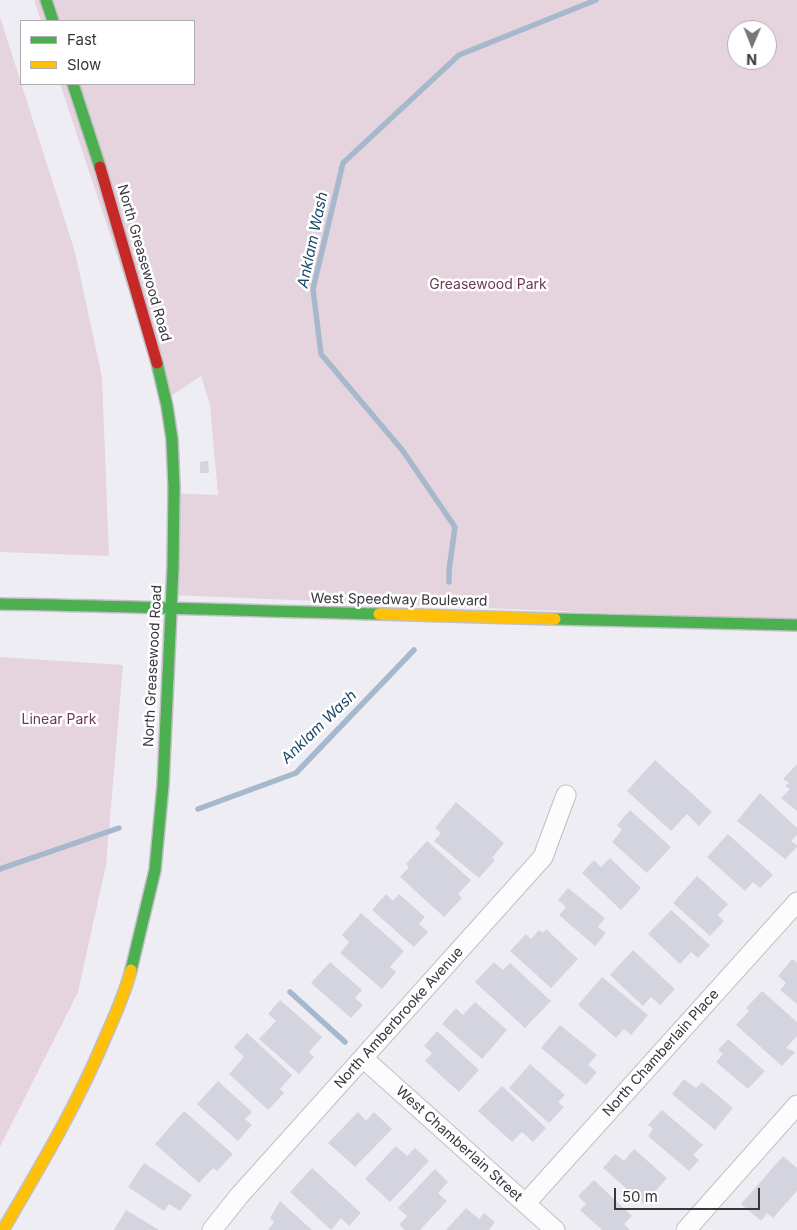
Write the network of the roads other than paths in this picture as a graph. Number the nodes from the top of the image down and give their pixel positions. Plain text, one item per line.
1 (46, 0) edge
2 (53, 20) edge
3 (73, 85) edge
4 (0, 604) edge
5 (171, 608) junction
6 (797, 625) edge
7 (566, 795) dead end
8 (797, 902) edge
9 (363, 1058) junction
10 (797, 1105) edge
11 (526, 1203) junction
12 (3, 1230) edge
13 (212, 1230) edge
14 (555, 1230) edge
15 (686, 1230) edge

1 - 2 main road
3 - 5 main road, North Greasewood Road
4 - 5 main road, West Speedway Boulevard
5 - 6 main road, West Speedway Boulevard
5 - 12 main road, North Greasewood Road
7 - 9 street, North Amberbrooke Avenue
8 - 11 street, North Chamberlain Place
9 - 11 street, West Chamberlain Street
9 - 13 street, North Amberbrooke Avenue
10 - 15 street
11 - 14 street, West Chamberlain Street

